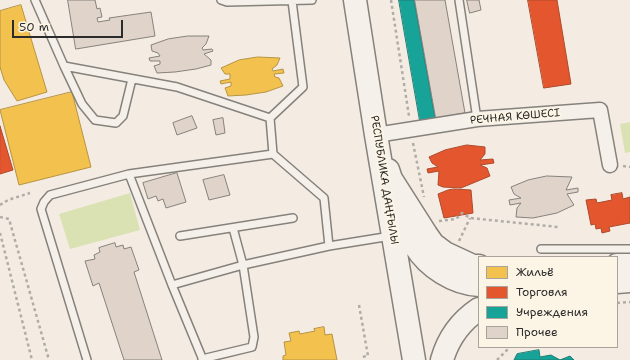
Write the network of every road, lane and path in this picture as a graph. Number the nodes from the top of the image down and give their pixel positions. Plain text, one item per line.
1 (35, 0) edge
2 (221, 0) edge
3 (312, 0) edge
4 (355, 0) edge
5 (390, 0) edge
6 (459, 0) edge
7 (292, 1) junction
8 (64, 66) junction
9 (132, 79) junction
10 (270, 118) junction
11 (477, 119) junction
12 (411, 130) junction
13 (376, 135) junction
14 (273, 154) junction
15 (610, 165) dead end
16 (129, 174) junction
17 (391, 179) junction
18 (30, 193) dead end
19 (426, 203) dead end
20 (0, 205) edge
21 (0, 216) edge
22 (293, 218) dead end
23 (470, 218) junction
24 (436, 222) dead end
25 (558, 227) dead end
26 (233, 228) junction
27 (0, 233) edge
28 (180, 236) dead end
29 (393, 236) junction
30 (458, 244) dead end
31 (329, 246) junction
32 (541, 249) dead end
33 (630, 249) edge
34 (243, 265) junction
35 (618, 265) edge
36 (630, 265) edge
37 (478, 266) edge
38 (630, 281) edge
39 (618, 282) edge
40 (172, 285) junction
41 (478, 286) edge
42 (618, 294) edge
43 (630, 294) edge
44 (630, 302) edge
45 (618, 303) edge
46 (359, 305) dead end
47 (478, 310) edge
48 (509, 348) edge
49 (361, 357) dead end
50 (203, 359) edge
51 (32, 360) edge
52 (49, 360) edge
53 (87, 360) edge
54 (414, 360) edge
55 (442, 360) edge
56 (497, 360) edge

1 - 8 lane
2 - 7 lane
3 - 7 lane
4 - 13 main road, РЕСПУБЛИКА ДАҢҒЫЛЫ
5 - 12 path
6 - 11 lane
7 - 10 lane
8 - 9 lane
8 - 9 lane
9 - 10 lane
10 - 14 lane
11 - 12 street, РЕЧНАЯ КӨШЕСІ
11 - 15 street, РЕЧНАЯ КӨШЕСІ
12 - 13 street, РЕЧНАЯ КӨШЕСІ
12 - 19 path
13 - 17 main road
13 - 29 main road, РЕСПУБЛИКА ДАҢҒЫЛЫ
14 - 16 lane
14 - 31 lane
16 - 40 lane
16 - 53 lane
17 - 37 main road
17 - 41 main road
18 - 20 path
21 - 52 path
22 - 26 lane
23 - 24 path
23 - 25 path
23 - 30 path
26 - 28 lane
26 - 34 lane
27 - 51 path
29 - 31 lane
29 - 54 main road, РЕСПУБЛИКА ДАҢҒЫЛЫ
31 - 34 lane
32 - 33 lane
34 - 40 lane
34 - 50 lane
35 - 36 main road
38 - 39 main road
40 - 50 lane
42 - 43 main road
44 - 45 path
46 - 49 path
47 - 55 main road
48 - 56 path

